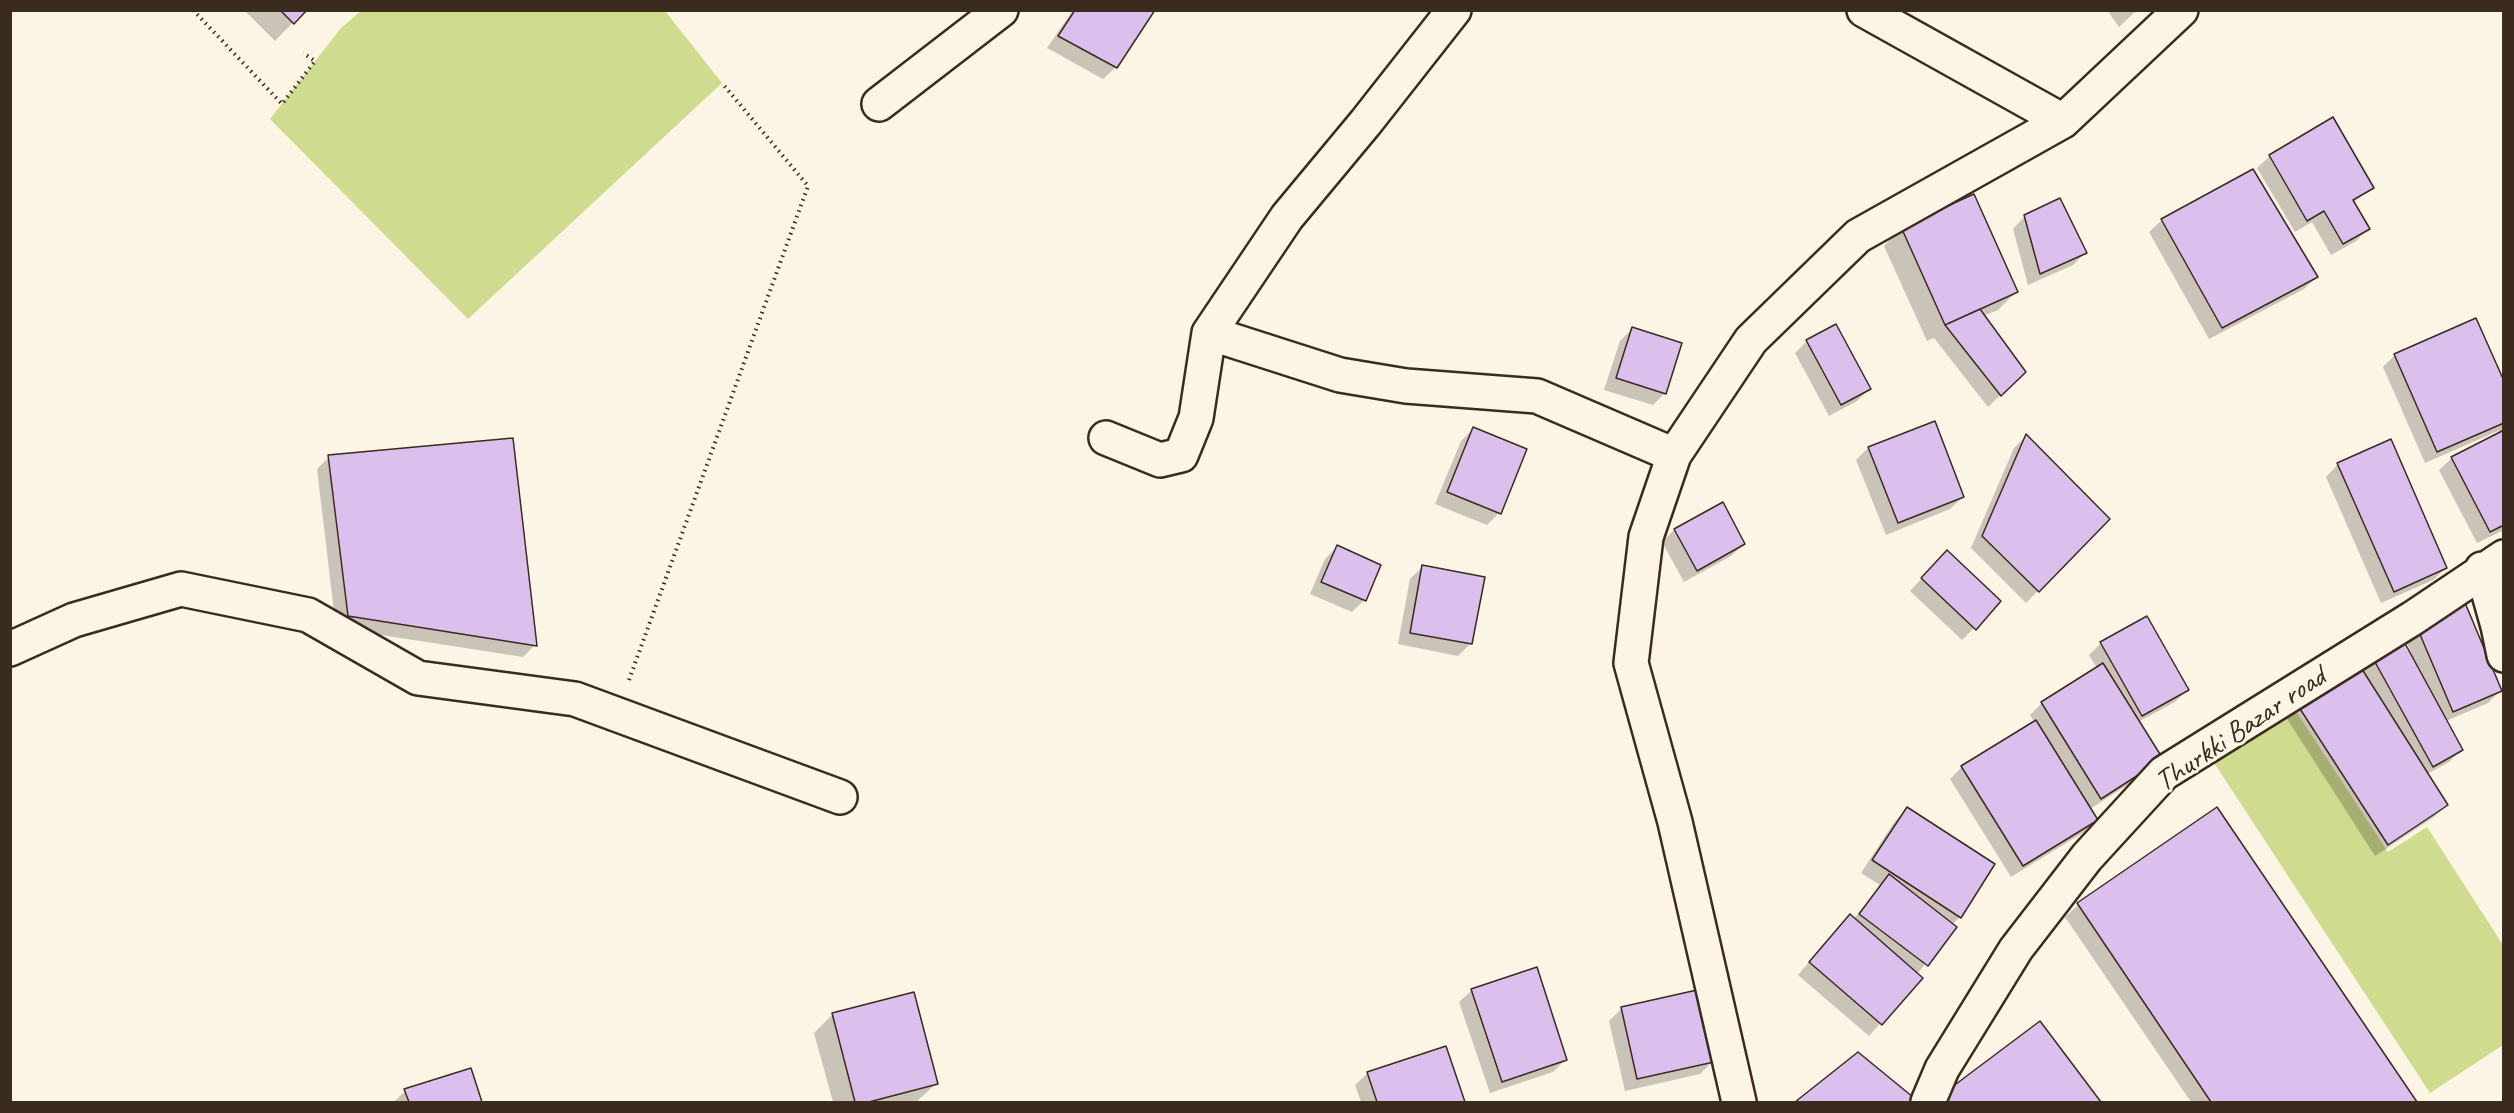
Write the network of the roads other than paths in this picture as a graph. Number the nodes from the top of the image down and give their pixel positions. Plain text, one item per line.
1 (1000, 10) edge
2 (1454, 10) edge
3 (1864, 10) edge
4 (2181, 10) edge
5 (879, 104) dead end
6 (2063, 121) junction
7 (1209, 333) junction
8 (1106, 438) dead end
9 (1674, 455) junction
10 (2493, 563) edge
11 (10, 649) edge
12 (2504, 655) edge
13 (840, 797) dead end
14 (1739, 1102) edge
15 (1928, 1102) edge

1 - 5 street
2 - 7 street
3 - 6 street
4 - 6 street
6 - 9 street
7 - 8 street
7 - 9 street
9 - 14 street
10 - 12 street
10 - 15 street, Thurkki Bazar road
11 - 13 street

